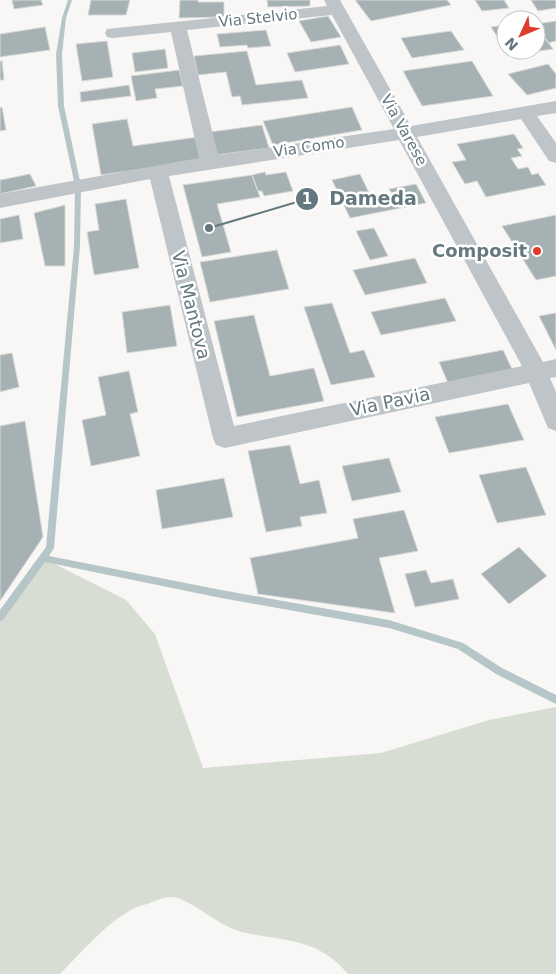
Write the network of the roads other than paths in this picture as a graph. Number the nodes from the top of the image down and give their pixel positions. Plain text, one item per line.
1 (335, 5) edge
2 (178, 26) junction
3 (113, 33) dead end
4 (556, 107) edge
5 (525, 112) junction
6 (405, 133) junction
7 (556, 157) edge
8 (210, 162) junction
9 (158, 171) junction
10 (0, 201) edge
11 (546, 369) edge
12 (556, 422) edge
13 (225, 438) joint

1 - 2 street, Via Stelvio
1 - 6 street, Via Varese
2 - 3 street, Via Stelvio
2 - 8 street
4 - 5 street, Via Como
5 - 6 street, Via Como
5 - 7 street
6 - 8 street, Via Como
6 - 11 street, Via Varese
8 - 9 street, Via Como
9 - 10 street, Via Como
9 - 13 street, Via Mantova
11 - 12 street, Via Varese
11 - 13 street, Via Pavia

